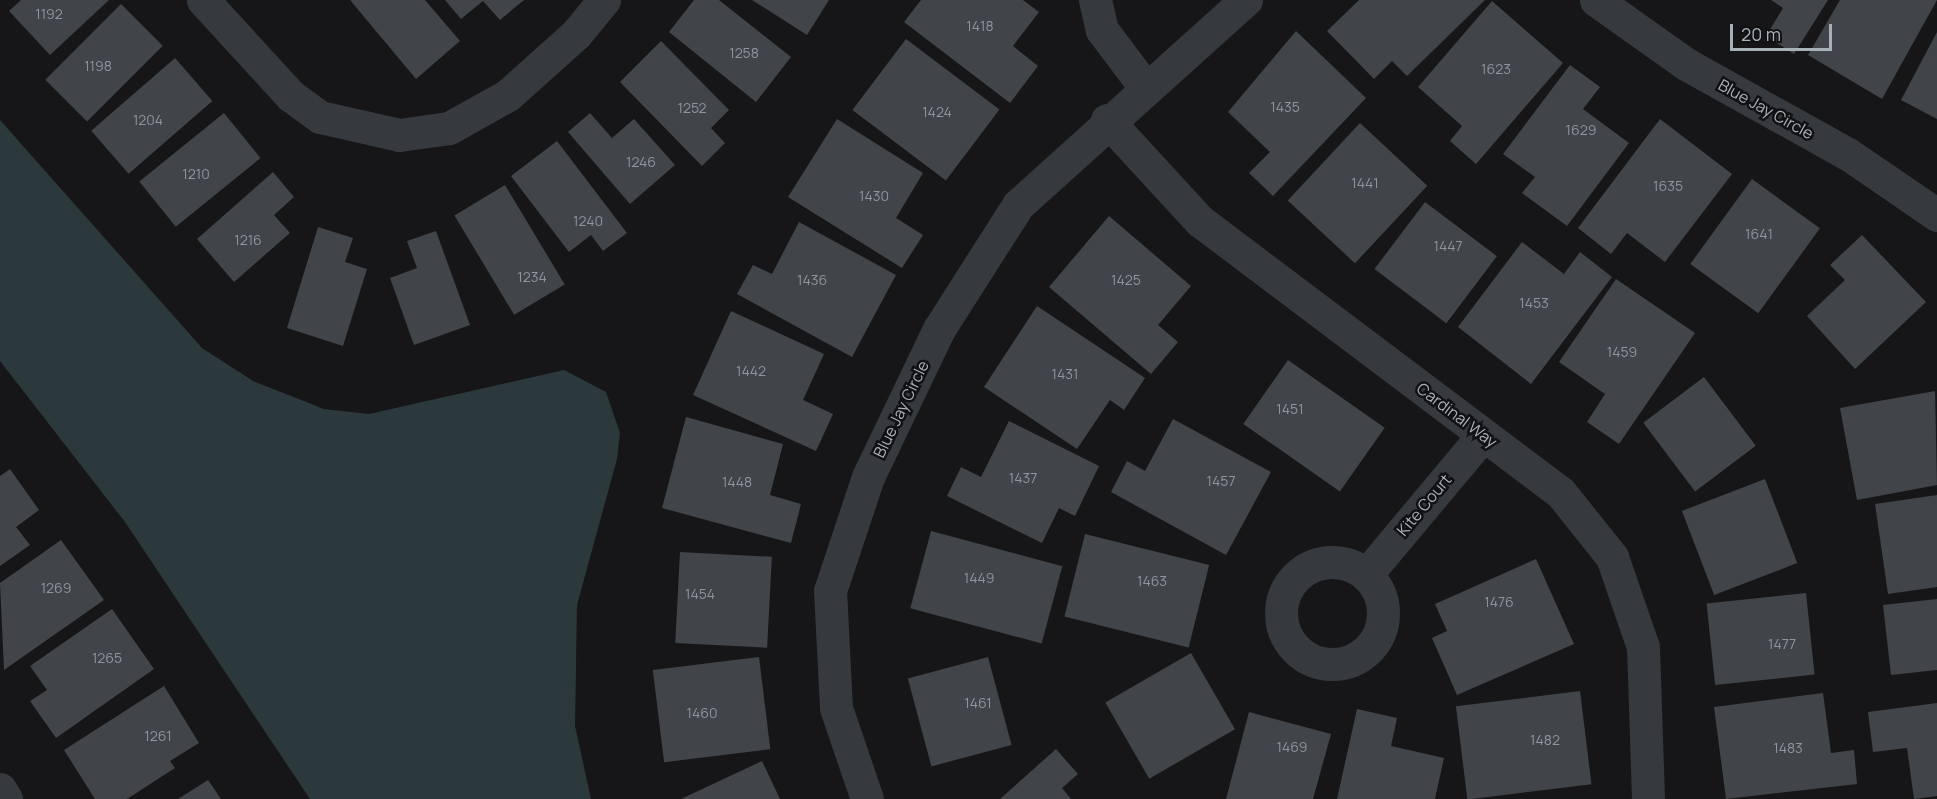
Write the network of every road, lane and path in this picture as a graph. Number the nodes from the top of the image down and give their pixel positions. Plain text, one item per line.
1 (203, 0) edge
2 (604, 0) edge
3 (1095, 0) edge
4 (1246, 0) edge
5 (1596, 0) edge
6 (1211, 10) edge
7 (1145, 87) junction
8 (1107, 120) junction
9 (1937, 215) edge
10 (1483, 435) junction
11 (1366, 575) dead end
12 (0, 789) edge
13 (6, 799) edge
14 (867, 799) edge
15 (1648, 799) edge

1 - 2 street
3 - 7 street
4 - 6 street, Blue Jay Circle
5 - 9 street, Blue Jay Circle
6 - 7 street, Blue Jay Circle
7 - 8 street, Blue Jay Circle
8 - 10 street, Cardinal Way
8 - 14 street, Blue Jay Circle
10 - 11 street, Kite Court
10 - 15 street, Cardinal Way
12 - 13 street

